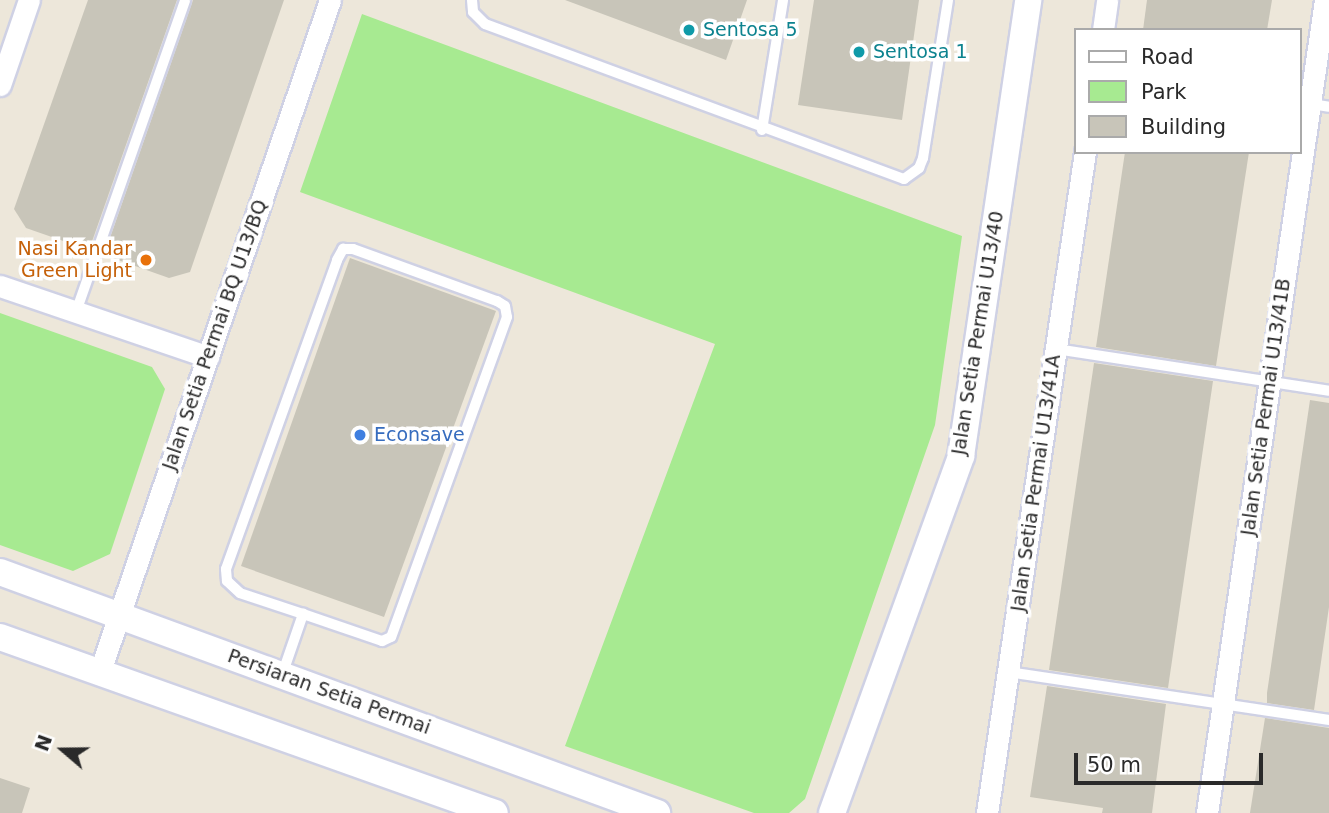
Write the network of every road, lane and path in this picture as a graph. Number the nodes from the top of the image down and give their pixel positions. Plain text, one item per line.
1 (29, 0) edge
2 (185, 0) edge
3 (330, 0) edge
4 (472, 0) edge
5 (783, 0) edge
6 (948, 0) edge
7 (1028, 0) edge
8 (1107, 0) edge
9 (1325, 0) edge
10 (1103, 28) edge
11 (0, 85) edge
12 (1313, 104) edge
13 (762, 130) junction
14 (1085, 154) edge
15 (0, 286) edge
16 (76, 312) junction
17 (1056, 349) junction
18 (208, 357) junction
19 (1270, 382) junction
20 (1329, 391) edge
21 (0, 572) edge
22 (119, 614) junction
23 (303, 614) junction
24 (0, 637) edge
25 (100, 671) junction
26 (1008, 672) junction
27 (282, 675) junction
28 (1223, 705) junction
29 (1329, 720) edge
30 (495, 813) edge
31 (657, 813) edge
32 (832, 813) edge
33 (987, 813) edge
34 (1207, 813) edge

1 - 11 street
2 - 16 lane
3 - 18 street, Jalan Setia Permai BQ U13/BQ
4 - 13 lane
5 - 13 lane
6 - 13 lane
7 - 32 street, Jalan Setia Permai U13/40
8 - 10 street
9 - 12 street, Jalan Setia Permai U13/41B
12 - 19 street, Jalan Setia Permai U13/41B
14 - 17 street, Jalan Setia Permai U13/41A
15 - 16 street
16 - 18 street
17 - 19 lane
17 - 26 street, Jalan Setia Permai U13/41A
18 - 22 street, Jalan Setia Permai BQ U13/BQ
19 - 20 lane
19 - 28 street, Jalan Setia Permai U13/41B
21 - 22 street, Persiaran Setia Permai
22 - 25 street, Jalan Setia Permai BQ U13/BQ
22 - 27 street, Persiaran Setia Permai
23 - 23 lane
23 - 27 lane
24 - 25 street
25 - 30 street
26 - 28 lane
26 - 33 street, Jalan Setia Permai U13/41A
27 - 31 street, Persiaran Setia Permai
28 - 29 lane
28 - 34 street, Jalan Setia Permai U13/41B

